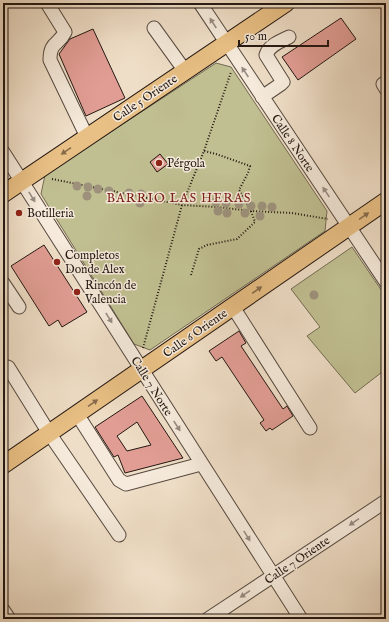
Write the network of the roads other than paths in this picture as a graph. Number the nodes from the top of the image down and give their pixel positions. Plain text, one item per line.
1 (47, 3) edge
2 (200, 3) edge
3 (286, 3) edge
4 (154, 28) dead end
5 (289, 37) dead end
6 (226, 43) junction
7 (185, 71) junction
8 (262, 97) junction
9 (87, 137) junction
10 (3, 152) edge
11 (26, 178) junction
12 (3, 194) edge
13 (386, 201) edge
14 (349, 226) junction
15 (386, 282) edge
16 (3, 283) edge
17 (19, 307) dead end
18 (233, 307) junction
19 (8, 367) dead end
20 (140, 367) junction
21 (77, 414) junction
22 (310, 428) dead end
23 (49, 433) junction
24 (201, 464) junction
25 (3, 465) edge
26 (386, 501) edge
27 (119, 535) dead end
28 (273, 576) junction
29 (3, 610) edge
30 (9, 619) edge
31 (208, 619) edge
32 (301, 619) edge

1 - 9 street
6 -> 2 street, Calle 8 Norte
3 - 6 main road, Calle 5 Oriente
4 - 7 street
5 - 8 street
6 - 7 main road, Calle 5 Oriente
8 -> 6 street, Calle 8 Norte
7 - 9 main road, Calle 5 Oriente
14 -> 8 street, Calle 8 Norte
9 -> 11 main road, Calle 5 Oriente
10 - 11 street, Calle 7 Norte
11 - 12 main road, Calle 5 Oriente
11 -> 20 street, Calle 7 Norte
14 -> 13 main road, Calle 6 Oriente
14 - 15 street, Calle 8 Norte
18 -> 14 main road, Calle 6 Oriente
16 - 17 street
18 - 20 main road, Calle 6 Oriente
18 - 22 street
19 - 23 street
21 -> 20 main road, Calle 6 Oriente
20 -> 24 street, Calle 7 Norte
21 - 23 main road, Calle 6 Oriente
21 - 24 street
23 - 25 main road, Calle 6 Oriente
23 - 27 street
24 -> 28 street, Calle 7 Norte
26 -> 28 street, Calle 7 Oriente
28 -> 31 street, Calle 7 Oriente
28 - 32 street, Calle 7 Norte
29 - 30 street

